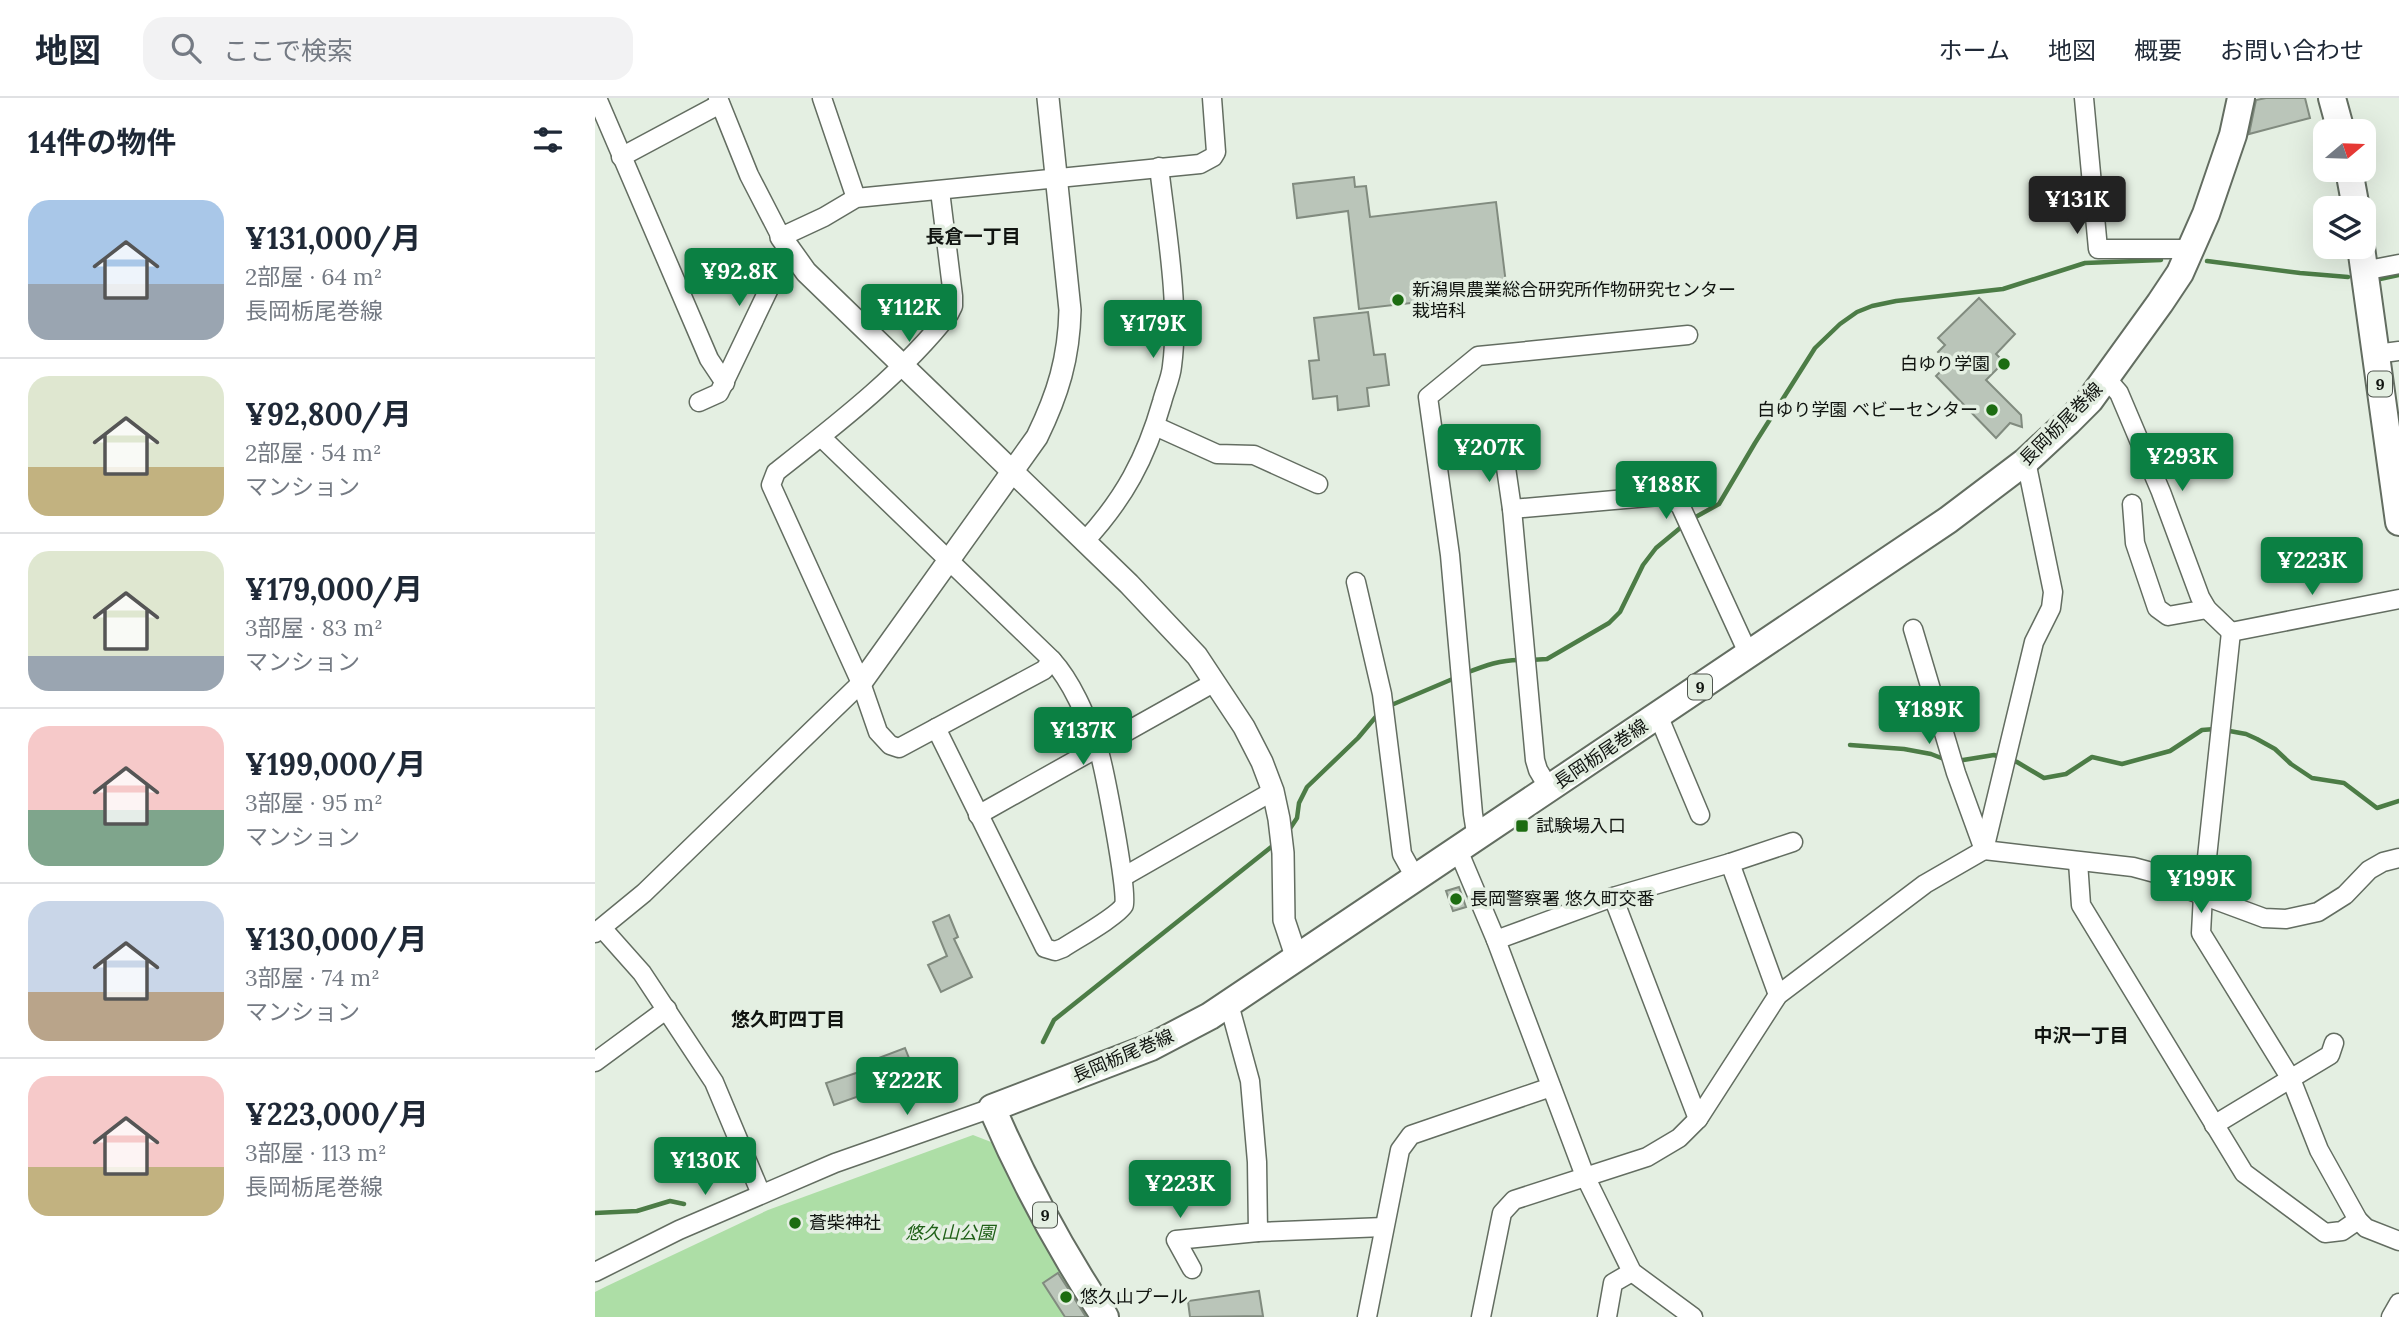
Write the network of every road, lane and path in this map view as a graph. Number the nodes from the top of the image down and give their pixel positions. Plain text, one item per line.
1 (597, 98) edge
2 (822, 98) edge
3 (1048, 98) edge
4 (1212, 98) edge
5 (2084, 98) edge
6 (2241, 98) edge
7 (2332, 98) edge
8 (719, 101) edge
9 (2338, 119) edge
10 (621, 157) junction
11 (1159, 167) junction
12 (1057, 178) junction
13 (940, 191) junction
14 (856, 198) junction
15 (785, 243) junction
16 (2191, 249) junction
17 (2362, 259) edge
18 (2399, 264) edge
19 (1688, 335) dead end
20 (2388, 352) edge
21 (902, 366) junction
22 (2106, 378) junction
23 (725, 383) junction
24 (699, 402) dead end
25 (1155, 426) junction
26 (821, 437) junction
27 (1504, 454) dead end
28 (2026, 461) junction
29 (1011, 471) junction
30 (1318, 484) dead end
31 (2132, 504) dead end
32 (1512, 509) junction
33 (2399, 522) edge
34 (1084, 542) junction
35 (949, 560) junction
36 (1356, 582) dead end
37 (2399, 599) edge
38 (2207, 609) junction
39 (1913, 629) dead end
40 (2231, 632) junction
41 (1749, 654) junction
42 (1052, 660) junction
43 (1215, 682) junction
44 (861, 683) junction
45 (1658, 715) junction
46 (936, 727) junction
47 (1099, 748) junction
48 (1550, 790) junction
49 (1273, 791) junction
50 (978, 815) junction
51 (1700, 815) dead end
52 (1793, 842) dead end
53 (1467, 844) junction
54 (1984, 850) junction
55 (2399, 858) edge
56 (2078, 862) junction
57 (1730, 863) junction
58 (1123, 877) junction
59 (1416, 879) junction
60 (2203, 895) junction
61 (1613, 897) junction
62 (599, 930) edge
63 (1496, 940) junction
64 (1297, 959) junction
65 (1779, 995) junction
66 (1229, 1004) junction
67 (667, 1009) junction
68 (2335, 1043) dead end
69 (595, 1062) edge
70 (2291, 1079) junction
71 (1551, 1087) junction
72 (992, 1108) junction
73 (1698, 1119) junction
74 (2214, 1125) junction
75 (1585, 1176) junction
76 (761, 1194) junction
77 (2357, 1220) junction
78 (1384, 1227) junction
79 (1258, 1232) junction
80 (2399, 1241) edge
81 (1192, 1269) dead end
82 (595, 1272) edge
83 (1632, 1272) junction
84 (2399, 1303) edge
85 (1105, 1317) edge
86 (1367, 1317) edge
87 (1481, 1317) edge
88 (1607, 1317) edge
89 (1693, 1317) edge
90 (2391, 1317) edge

1 - 10 street
2 - 14 street
3 - 12 street
4 - 11 street
5 - 16 street
6 - 16 main road, 長岡栃尾巻線 / 9
7 - 9 main road
8 - 10 street
8 - 15 street
10 - 23 street
11 - 12 street
11 - 25 street
12 - 13 street
12 - 29 street
13 - 14 street
13 - 21 street
14 - 15 street
15 - 21 street
15 - 23 street
16 - 22 main road, 長岡栃尾巻線 / 9
17 - 18 street
17 - 20 main road, 9
19 - 53 street
20 - 33 main road, 9
21 - 26 street
21 - 29 street
22 - 28 main road, 長岡栃尾巻線 / 9
22 - 38 street
23 - 24 street
25 - 30 street
25 - 34 street
26 - 35 street
26 - 44 street
27 - 32 street
28 - 41 main road, 長岡栃尾巻線 / 9
28 - 54 street
29 - 34 street
29 - 35 street
31 - 38 street
32 - 41 street
32 - 48 street
34 - 43 street
35 - 42 street
35 - 44 street
36 - 59 street
37 - 40 street
38 - 40 street
39 - 54 street
40 - 60 street
41 - 45 main road, 長岡栃尾巻線 / 9
42 - 46 street
42 - 47 street
43 - 47 street
43 - 49 street
44 - 46 street
44 - 62 street
45 - 48 main road, 長岡栃尾巻線 / 9
45 - 51 street
46 - 50 street
47 - 50 street
47 - 58 street
48 - 53 main road, 長岡栃尾巻線 / 9
49 - 58 street
49 - 64 street
50 - 58 street
52 - 57 street
53 - 59 main road, 長岡栃尾巻線 / 9
53 - 63 street
54 - 56 street
54 - 65 street
55 - 60 street
56 - 60 street
56 - 74 street
57 - 61 street
57 - 65 street
59 - 64 main road, 長岡栃尾巻線 / 9
60 - 70 street
61 - 63 street
61 - 73 street
62 - 67 street
63 - 71 street
64 - 66 main road, 長岡栃尾巻線 / 9
65 - 73 street
66 - 72 main road, 長岡栃尾巻線 / 9
66 - 79 street
67 - 69 street
67 - 76 street
68 - 70 street
70 - 74 street
70 - 77 street
71 - 75 street
71 - 78 street
72 - 76 street
72 - 85 main road, 9
73 - 75 street
74 - 77 street
75 - 83 street
75 - 87 street
76 - 82 street
77 - 80 street
78 - 79 street
78 - 86 street
79 - 81 street
83 - 88 street
83 - 89 street
84 - 90 street

